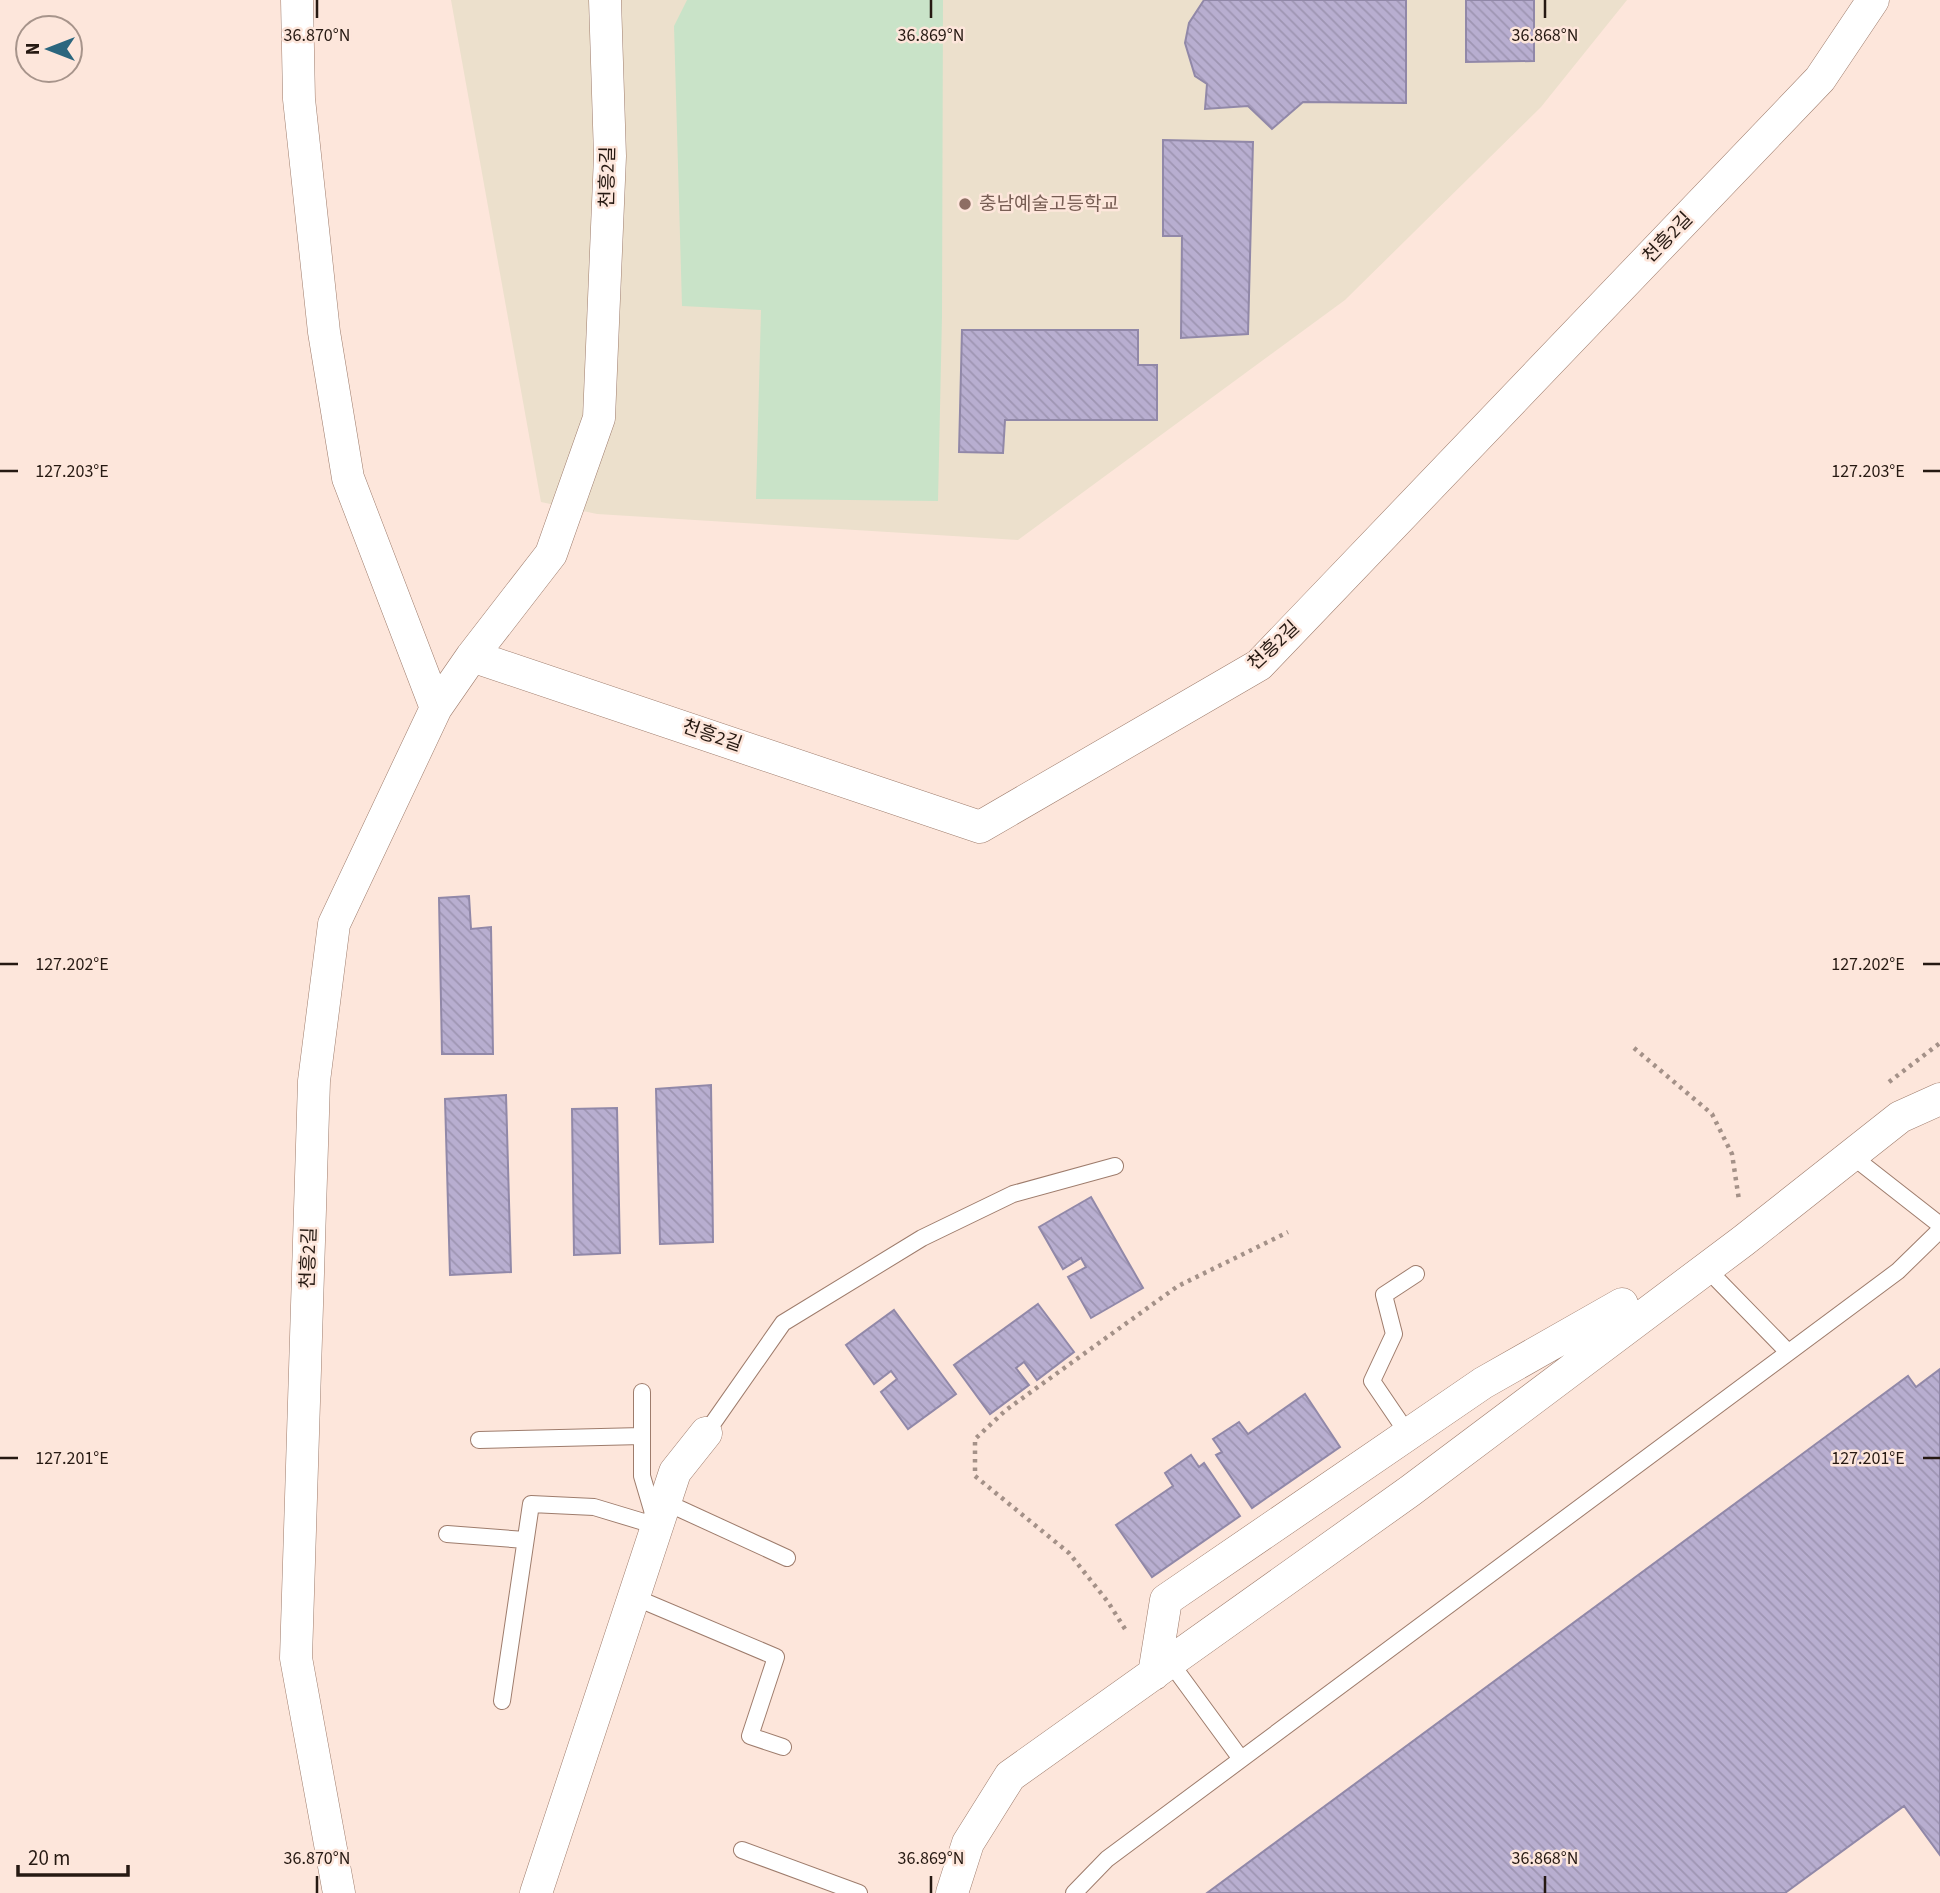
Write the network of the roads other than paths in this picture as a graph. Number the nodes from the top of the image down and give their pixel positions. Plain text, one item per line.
1 (298, 0) edge
2 (605, 0) edge
3 (1874, 0) edge
4 (472, 656) junction
5 (436, 708) junction
6 (1940, 1098) edge
7 (1852, 1156) junction
8 (1115, 1166) dead end
9 (1940, 1227) edge
10 (1706, 1268) junction
11 (1416, 1273) dead end
12 (1622, 1304) dead end
13 (1788, 1352) junction
14 (642, 1392) dead end
15 (706, 1433) joint
16 (1408, 1434) junction
17 (642, 1436) junction
18 (479, 1440) dead end
19 (661, 1514) junction
20 (447, 1534) dead end
21 (525, 1540) junction
22 (787, 1558) dead end
23 (634, 1597) junction
24 (1162, 1668) junction
25 (502, 1701) dead end
26 (783, 1746) dead end
27 (1241, 1759) junction
28 (742, 1850) dead end
29 (339, 1893) edge
30 (536, 1893) edge
31 (859, 1893) edge
32 (952, 1893) edge
33 (1074, 1893) edge

1 - 5 street
2 - 4 street, 천흥2길
3 - 4 street, 천흥2길
4 - 5 street, 천흥2길
5 - 29 street, 천흥2길
6 - 7 street
7 - 9 lane
7 - 10 street
8 - 15 lane
9 - 13 lane
10 - 13 lane
10 - 24 street
11 - 16 lane
12 - 16 street
13 - 27 lane
14 - 17 lane
15 - 19 street
16 - 24 street
17 - 18 lane
17 - 19 lane
19 - 21 lane
19 - 22 lane
19 - 23 street
20 - 21 lane
21 - 25 lane
23 - 26 lane
23 - 30 street
24 - 27 lane
24 - 32 street
27 - 33 lane
28 - 31 lane

